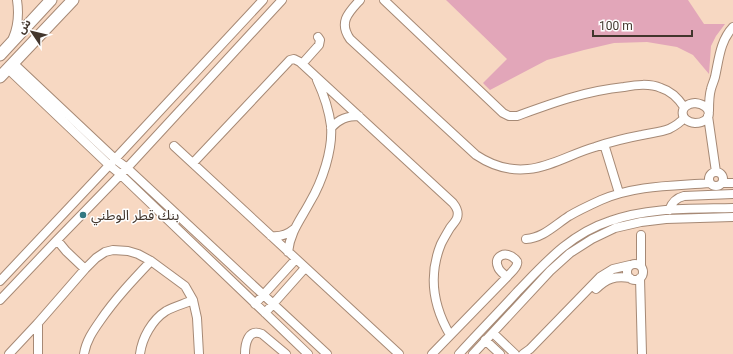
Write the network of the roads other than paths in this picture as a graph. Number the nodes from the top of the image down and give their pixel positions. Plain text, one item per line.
1 (17, 0) edge
2 (51, 0) edge
3 (73, 0) edge
4 (263, 0) edge
5 (282, 0) edge
6 (360, 0) edge
7 (384, 0) edge
8 (733, 27) edge
9 (318, 37) dead end
10 (733, 39) edge
11 (12, 42) junction
12 (722, 44) junction
13 (0, 55) edge
14 (302, 64) junction
15 (7, 70) edge
16 (315, 75) junction
17 (684, 107) junction
18 (709, 113) junction
19 (359, 116) junction
20 (684, 118) junction
21 (331, 128) junction
22 (604, 144) junction
23 (174, 146) dead end
24 (112, 162) junction
25 (193, 163) junction
26 (127, 168) junction
27 (716, 172) junction
28 (120, 174) junction
29 (722, 183) junction
30 (733, 183) edge
31 (711, 184) junction
32 (619, 193) junction
33 (712, 194) junction
34 (723, 194) junction
35 (733, 194) edge
36 (733, 208) edge
37 (669, 210) junction
38 (733, 217) edge
39 (294, 229) junction
40 (641, 235) dead end
41 (271, 236) junction
42 (526, 239) dead end
43 (57, 240) junction
44 (288, 252) junction
45 (296, 259) junction
46 (152, 261) junction
47 (544, 264) junction
48 (630, 265) junction
49 (640, 266) junction
50 (86, 268) junction
51 (306, 268) junction
52 (550, 271) junction
53 (507, 277) dead end
54 (630, 278) junction
55 (640, 278) junction
56 (601, 280) junction
57 (0, 281) edge
58 (264, 295) junction
59 (1, 298) edge
60 (193, 300) junction
61 (255, 304) junction
62 (273, 304) junction
63 (265, 313) junction
64 (38, 323) junction
65 (493, 333) junction
66 (450, 335) junction
67 (486, 340) junction
68 (532, 352) edge
69 (9, 354) edge
70 (38, 354) edge
71 (84, 354) edge
72 (140, 354) edge
73 (199, 354) edge
74 (245, 354) edge
75 (286, 354) edge
76 (308, 354) edge
77 (327, 354) edge
78 (399, 354) edge
79 (432, 354) edge
80 (459, 354) edge
81 (473, 354) edge
82 (500, 354) edge
83 (515, 354) edge
84 (523, 354) edge
85 (642, 354) edge

1 - 11 street
2 - 11 street
3 - 15 street
4 - 24 street
5 - 26 street
6 - 22 street
7 - 17 street
8 - 12 street
9 - 14 street
10 - 12 street
11 - 13 street
12 - 18 street
14 - 16 street
14 - 25 street
15 - 24 street
16 - 19 street
16 - 21 street
17 - 18 street
17 - 20 street
18 - 20 street
18 - 27 street
19 - 21 street
19 - 66 street
20 - 22 street
21 - 39 street
22 - 32 street
23 - 25 street
24 - 26 street
24 - 28 street
24 - 57 street
25 - 41 street
26 - 28 street
26 - 58 street
27 - 29 street
27 - 31 street
28 - 43 street
28 - 61 street
29 - 30 street
29 - 31 street
29 - 34 street
31 - 32 street
31 - 33 street
32 - 42 street
33 - 34 street
33 - 37 street
34 - 35 street
36 - 37 street
37 - 47 street
38 - 52 street
39 - 41 street
39 - 44 street
40 - 49 street
41 - 44 street
43 - 50 street
43 - 59 street
44 - 45 street
45 - 51 street
45 - 58 street
46 - 50 street
46 - 60 street
46 - 71 street
47 - 52 street
47 - 80 street
48 - 49 street
48 - 54 street
48 - 56 street
49 - 55 street
50 - 64 street
51 - 62 street
51 - 78 street
52 - 65 street
53 - 66 street
54 - 55 street
54 - 56 street
55 - 85 street
56 - 68 street
58 - 61 street
58 - 62 street
60 - 72 street
60 - 73 street
61 - 63 street
62 - 63 street
62 - 77 street
63 - 76 street
64 - 69 street
64 - 70 street
65 - 67 street
65 - 83 street
66 - 79 street
67 - 81 street
67 - 82 street
68 - 84 street
74 - 75 street

